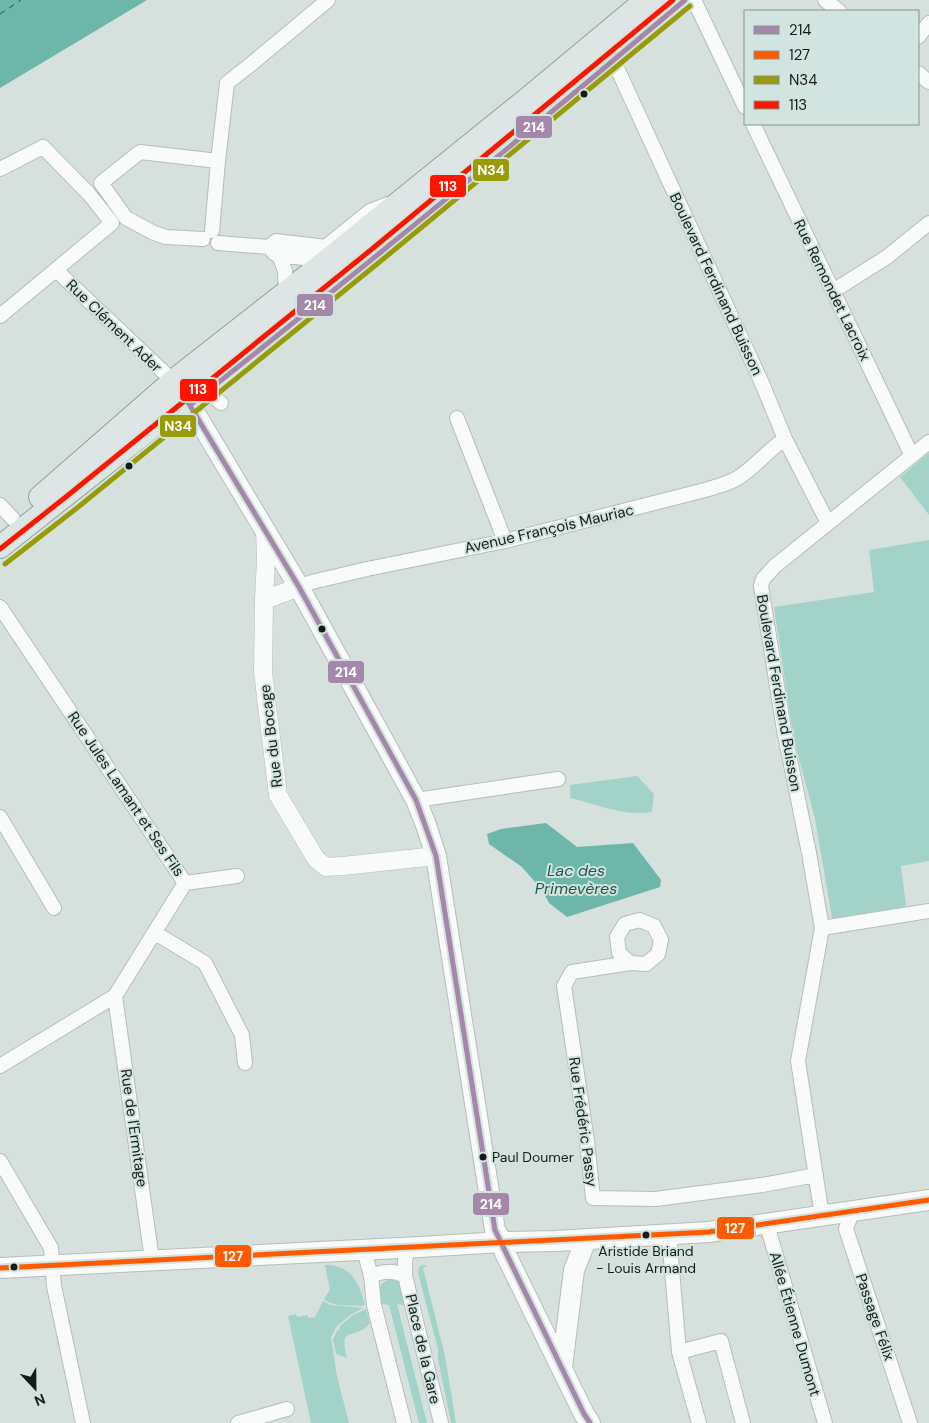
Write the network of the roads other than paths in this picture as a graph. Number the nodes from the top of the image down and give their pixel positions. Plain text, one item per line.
1 (328, 0) edge
2 (646, 0) edge
3 (674, 0) edge
4 (694, 0) edge
5 (824, 0) edge
6 (838, 10) edge
7 (929, 23) edge
8 (919, 36) edge
9 (603, 54) junction
10 (919, 74) edge
11 (929, 82) edge
12 (744, 105) edge
13 (753, 125) edge
14 (218, 161) junction
15 (0, 169) edge
16 (929, 223) edge
17 (211, 238) junction
18 (274, 251) junction
19 (332, 259) junction
20 (56, 270) junction
21 (286, 291) junction
22 (833, 291) junction
23 (0, 316) edge
24 (225, 341) junction
25 (173, 381) junction
26 (194, 393) junction
27 (222, 403) dead end
28 (457, 418) dead end
29 (785, 439) junction
30 (929, 442) edge
31 (912, 456) junction
32 (97, 470) junction
33 (4, 518) edge
34 (828, 523) junction
35 (265, 529) junction
36 (505, 541) junction
37 (0, 547) edge
38 (298, 587) junction
39 (264, 600) junction
40 (0, 607) edge
41 (558, 779) dead end
42 (421, 799) junction
43 (0, 817) edge
44 (436, 856) junction
45 (237, 876) dead end
46 (186, 883) junction
47 (54, 908) dead end
48 (929, 911) edge
49 (822, 928) junction
50 (155, 932) junction
51 (630, 963) dead end
52 (115, 996) junction
53 (245, 1063) dead end
54 (0, 1066) edge
55 (0, 1161) edge
56 (816, 1175) junction
57 (929, 1200) edge
58 (852, 1212) junction
59 (822, 1216) junction
60 (767, 1225) junction
61 (669, 1235) junction
62 (586, 1240) junction
63 (502, 1242) junction
64 (555, 1242) junction
65 (408, 1248) junction
66 (364, 1250) junction
67 (152, 1260) junction
68 (53, 1265) junction
69 (0, 1268) edge
70 (574, 1270) junction
71 (371, 1276) junction
72 (405, 1276) junction
73 (679, 1352) junction
74 (562, 1367) junction
75 (287, 1408) dead end
76 (83, 1423) edge
77 (238, 1423) edge
78 (404, 1423) edge
79 (441, 1423) edge
80 (590, 1423) edge
81 (700, 1423) edge
82 (743, 1423) edge
83 (824, 1423) edge
84 (910, 1423) edge

1 - 14 street
2 - 9 main road
3 - 9 main road
4 - 12 street
5 - 6 street
7 - 8 street
9 - 19 main road
9 - 19 main road
9 - 29 street, Boulevard Ferdinand Buisson
10 - 11 street
13 - 22 street, Rue Remondet Lacroix
14 - 17 street
14 - 17 street
15 - 20 street
16 - 22 street
17 - 18 street
18 - 19 street
18 - 21 street
19 - 21 main road
19 - 26 main road
20 - 23 street
20 - 25 street, Rue Clément Ader
21 - 24 main road
22 - 31 street, Rue Remondet Lacroix
24 - 25 main road
24 - 26 main road
25 - 26 main road
25 - 32 main road
25 - 33 main road
26 - 27 street
26 - 32 main road
26 - 35 main road
28 - 36 street
29 - 34 street, Boulevard Ferdinand Buisson
29 - 36 street, Avenue François Mauriac
30 - 31 street
31 - 34 street
32 - 37 main road
34 - 49 street, Boulevard Ferdinand Buisson
35 - 38 main road
35 - 39 street, Rue du Bocage
36 - 38 street, Avenue François Mauriac
38 - 39 street
38 - 42 main road
39 - 44 street, Rue du Bocage
40 - 46 street, Rue Jules Lamant et Ses Fils
41 - 42 street
42 - 44 main road
42 - 63 main road
43 - 47 street
44 - 63 main road
45 - 46 street
46 - 50 street, Rue Jules Lamant et Ses Fils
48 - 49 street
49 - 56 street, Boulevard Ferdinand Buisson
50 - 52 street, Rue Jules Lamant et Ses Fils
50 - 53 street
51 - 56 street, Rue Frédéric Passy
52 - 54 street, Rue Jules Lamant et Ses Fils
52 - 67 street, Rue de l'Ermitage
55 - 68 street
56 - 59 street, Boulevard Ferdinand Buisson
57 - 58 main road
58 - 59 main road
58 - 84 street, Passage Félix
59 - 60 main road
60 - 61 main road
60 - 83 street, Allée Étienne Dumont
61 - 62 main road
61 - 73 street
62 - 64 main road
62 - 70 main road
63 - 64 main road
63 - 65 main road
63 - 74 main road
64 - 70 main road
65 - 66 main road
65 - 72 street, Place de la Gare
66 - 67 main road
66 - 71 street
67 - 68 main road
68 - 69 main road
68 - 76 street
70 - 74 main road
71 - 72 street, Place de la Gare
71 - 78 street
72 - 79 street, Place de la Gare
73 - 81 street
73 - 82 street
74 - 80 main road
75 - 77 street

